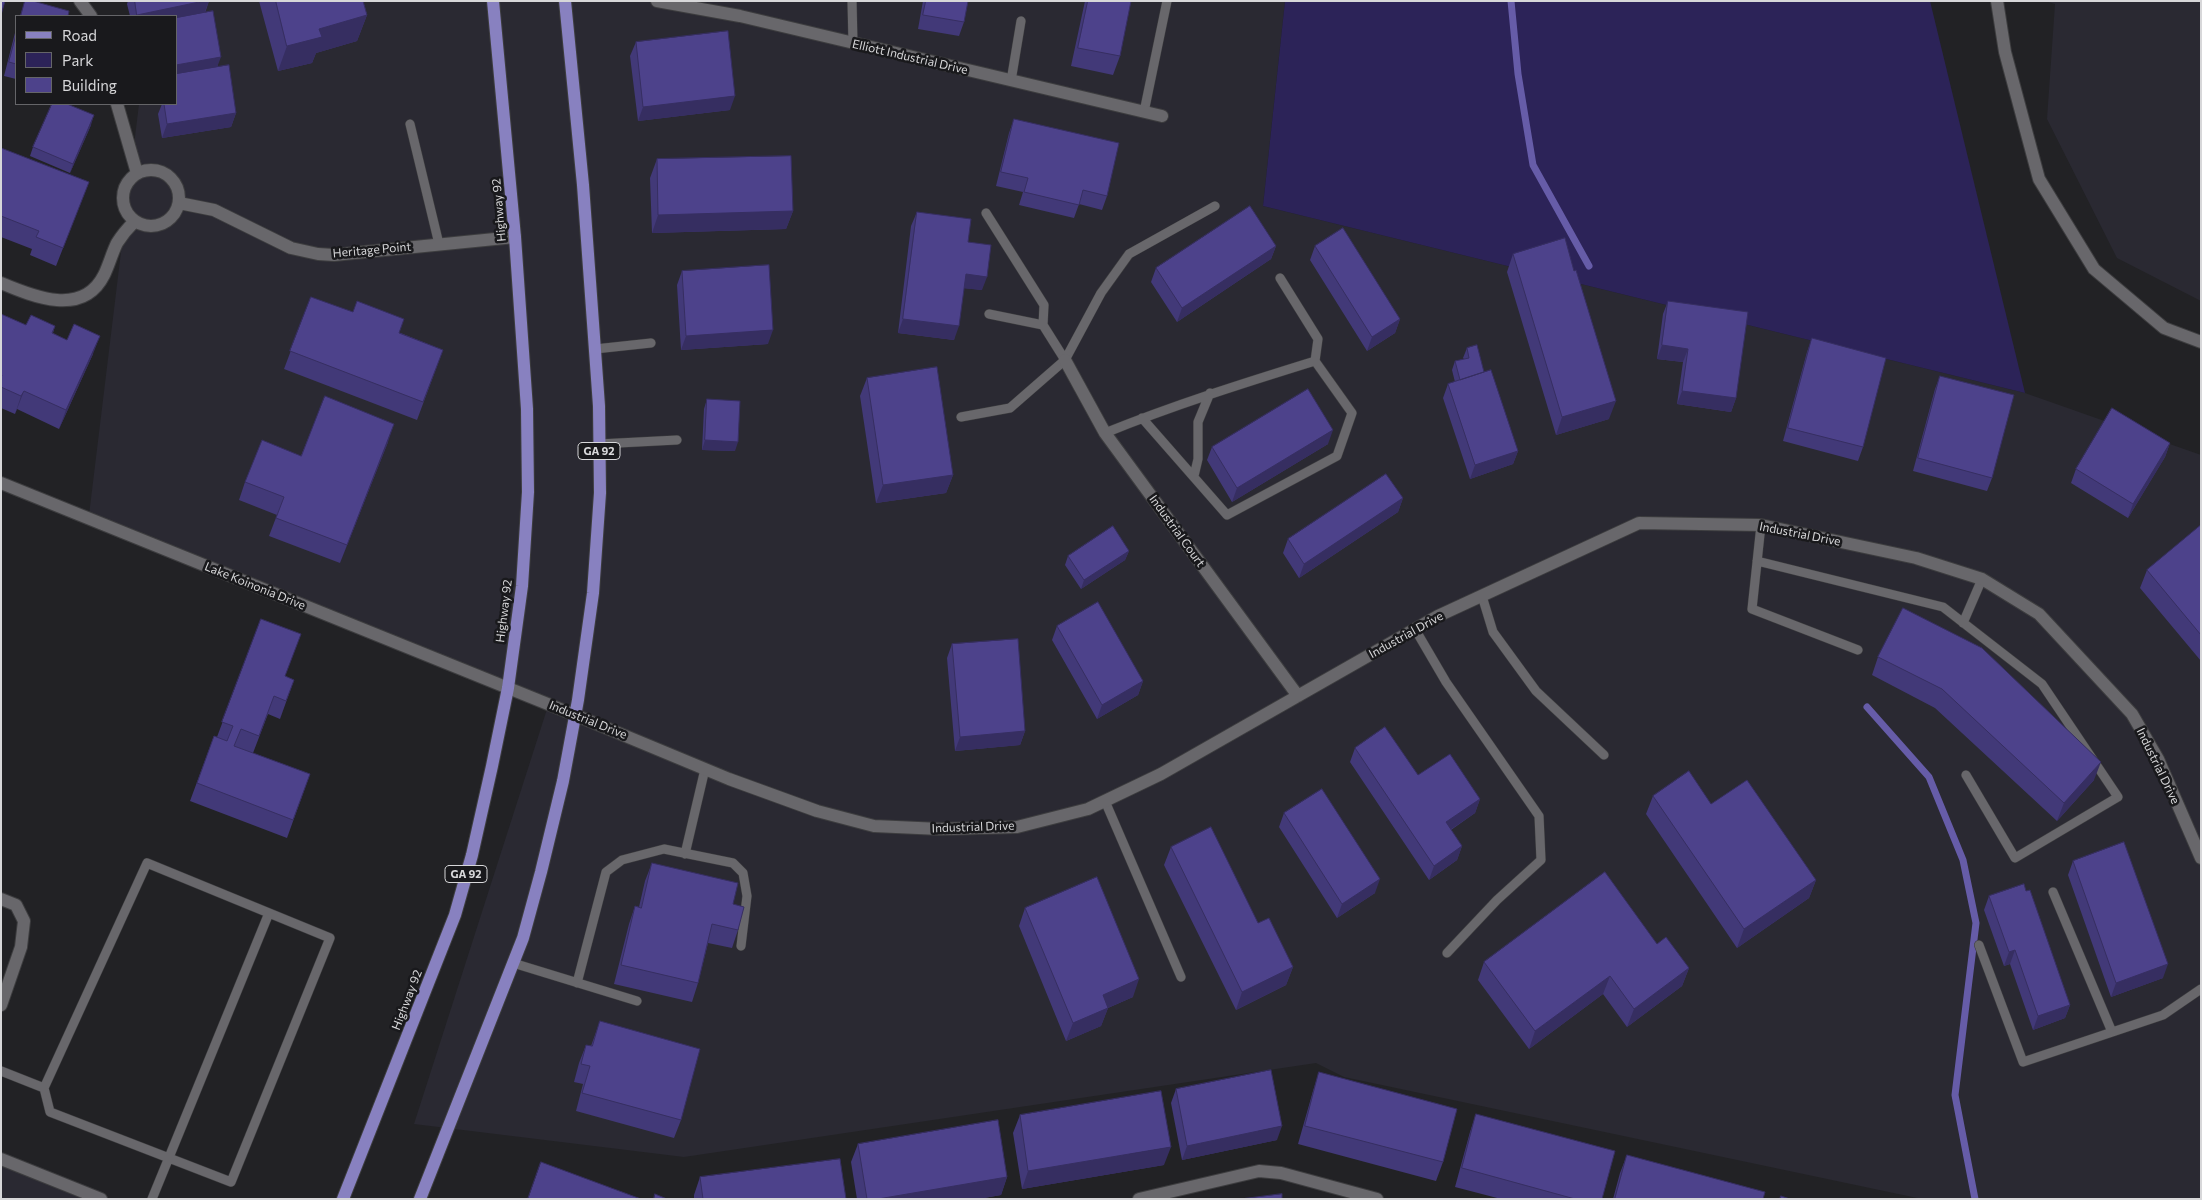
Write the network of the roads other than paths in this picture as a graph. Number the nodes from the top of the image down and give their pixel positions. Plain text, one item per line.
1 (80, 1) edge
2 (493, 1) edge
3 (565, 1) edge
4 (657, 1) edge
5 (852, 1) edge
6 (1167, 1) edge
7 (1996, 1) edge
8 (90, 15) edge
9 (1021, 21) dead end
10 (853, 43) junction
11 (1011, 81) junction
12 (117, 105) edge
13 (1144, 112) junction
14 (1162, 116) dead end
15 (410, 124) dead end
16 (137, 173) junction
17 (179, 203) junction
18 (1215, 206) dead end
19 (986, 213) dead end
20 (134, 222) junction
21 (515, 237) junction
22 (439, 244) junction
23 (1280, 278) dead end
24 (1, 283) edge
25 (989, 314) dead end
26 (1042, 325) junction
27 (2201, 342) edge
28 (650, 343) dead end
29 (595, 349) junction
30 (1065, 360) junction
31 (1315, 361) junction
32 (1210, 393) junction
33 (961, 417) dead end
34 (1142, 418) junction
35 (1105, 433) junction
36 (677, 440) dead end
37 (599, 444) junction
38 (1194, 476) junction
39 (1, 483) edge
40 (1761, 525) junction
41 (1757, 561) junction
42 (1982, 579) junction
43 (1482, 596) junction
44 (1963, 623) junction
45 (1415, 629) junction
46 (1858, 650) dead end
47 (508, 688) junction
48 (1298, 696) junction
49 (575, 715) junction
50 (1604, 755) dead end
51 (704, 769) junction
52 (1966, 775) dead end
53 (1106, 801) junction
54 (685, 854) junction
55 (2201, 858) edge
56 (2053, 892) dead end
57 (1, 899) edge
58 (269, 913) junction
59 (1979, 945) dead end
60 (741, 946) edge
61 (1447, 952) dead end
62 (513, 963) junction
63 (1181, 977) dead end
64 (577, 983) junction
65 (2201, 989) edge
66 (637, 1001) dead end
67 (1, 1005) edge
68 (2112, 1032) junction
69 (1, 1071) edge
70 (44, 1088) junction
71 (168, 1157) junction
72 (1, 1159) edge
73 (101, 1199) edge
74 (152, 1199) edge
75 (343, 1199) edge
76 (420, 1199) edge
77 (1139, 1199) edge
78 (1377, 1199) edge

1 - 8 street
2 - 21 main road, Highway 92 / GA 92
3 - 29 main road, GA 92
4 - 10 street, Elliott Industrial Drive
5 - 10 lane
6 - 13 lane
7 - 27 street
9 - 11 lane
10 - 11 street, Elliott Industrial Drive
11 - 13 street, Elliott Industrial Drive
12 - 16 street
13 - 14 street, Elliott Industrial Drive
15 - 22 lane
16 - 17 street
16 - 20 street
17 - 20 street
17 - 22 street, Heritage Point
18 - 30 lane
19 - 26 lane
20 - 24 street
21 - 22 street, Heritage Point
21 - 47 main road, Highway 92 / GA 92
23 - 31 lane
25 - 26 lane
26 - 30 lane
28 - 29 lane
29 - 37 main road, GA 92
30 - 33 lane
30 - 35 street, Industrial Court
31 - 32 lane
31 - 38 lane
32 - 34 lane
32 - 38 lane
34 - 35 lane
34 - 38 lane
35 - 48 street, Industrial Court
36 - 37 lane
37 - 49 main road, GA 92
39 - 47 street, Lake Koinonia Drive
40 - 41 lane
40 - 42 street, Industrial Drive
40 - 43 street, Industrial Drive
41 - 44 lane
41 - 46 lane
42 - 44 lane
42 - 55 street, Industrial Drive
43 - 45 street, Industrial Drive
43 - 50 lane
44 - 52 lane
45 - 48 street, Industrial Drive
45 - 61 lane
47 - 49 street, Industrial Drive
47 - 75 main road, Highway 92 / GA 92
48 - 53 street, Industrial Drive
49 - 51 street, Industrial Drive
49 - 62 main road, GA 92
51 - 53 street, Industrial Drive
51 - 54 lane
53 - 63 lane
54 - 60 lane
54 - 64 lane
56 - 68 lane
57 - 67 street
58 - 70 lane
58 - 71 lane
58 - 71 lane
59 - 68 lane
62 - 64 lane
62 - 76 main road, GA 92
64 - 66 lane
65 - 68 lane
69 - 70 lane
70 - 71 lane
71 - 74 lane
72 - 73 street
77 - 78 street

